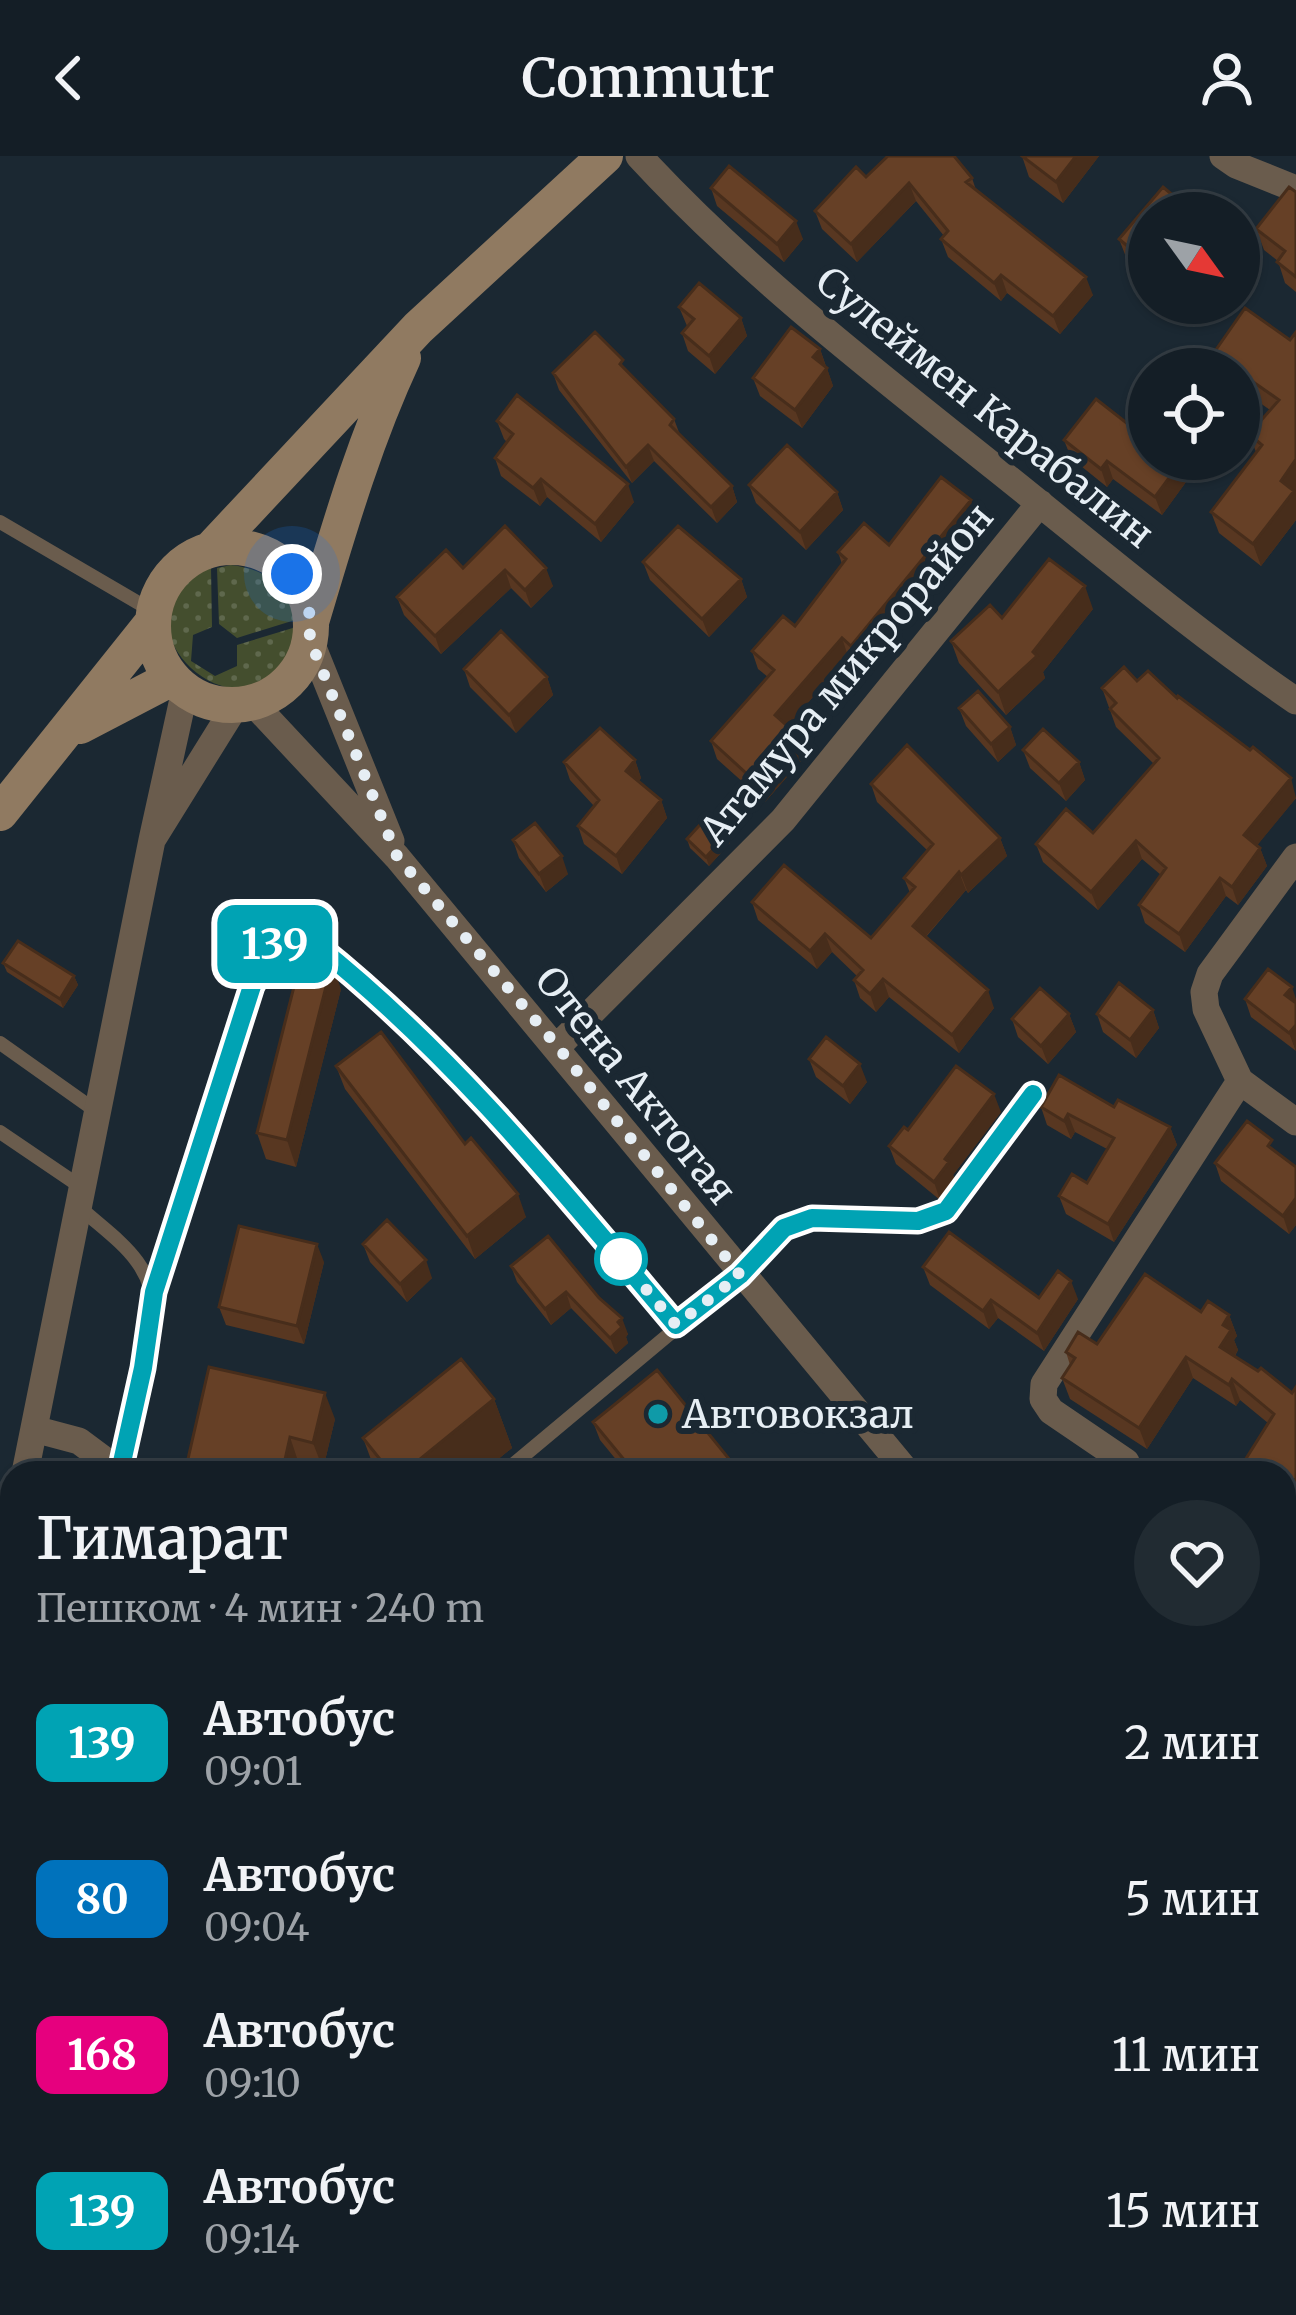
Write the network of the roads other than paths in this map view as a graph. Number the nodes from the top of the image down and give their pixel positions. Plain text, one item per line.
1 (605, 156) edge
2 (639, 156) edge
3 (1223, 156) edge
4 (1296, 189) edge
5 (418, 328) junction
6 (1040, 503) junction
7 (0, 522) edge
8 (211, 550) junction
9 (153, 617) junction
10 (311, 631) junction
11 (179, 684) junction
12 (1296, 701) edge
13 (244, 704) junction
14 (66, 734) junction
15 (0, 813) edge
16 (152, 840) junction
17 (397, 856) junction
18 (1296, 857) edge
19 (0, 1043) edge
20 (557, 1046) junction
21 (1240, 1081) junction
22 (1033, 1094) dead end
23 (95, 1111) junction
24 (1296, 1122) edge
25 (0, 1132) edge
26 (79, 1196) junction
27 (740, 1275) junction
28 (154, 1292) junction
29 (676, 1325) junction
30 (34, 1429) junction
31 (28, 1461) edge
32 (106, 1461) edge
33 (123, 1461) edge
34 (517, 1461) edge
35 (898, 1461) edge
36 (1125, 1461) edge

1 - 5 street
2 - 6 street, Сулеймен Карабалин
3 - 4 street
5 - 8 street
5 - 10 street
6 - 12 street, Сулеймен Карабалин
6 - 20 street, Атамура микрорайон
7 - 9 lane
8 - 9 street
8 - 10 street
9 - 11 street
9 - 14 street
10 - 13 street
10 - 17 street, Отена Актогая
11 - 13 street
11 - 14 street
11 - 16 street
13 - 16 street
13 - 17 street, Отена Актогая
14 - 15 street
16 - 23 street
17 - 20 street, Отена Актогая
18 - 21 street
19 - 23 lane
20 - 27 street, Отена Актогая
21 - 24 street
21 - 36 street
22 - 27 lane
23 - 26 street
25 - 26 lane
26 - 28 lane
26 - 30 street
27 - 29 lane
27 - 35 street, Отена Актогая
28 - 29 lane
28 - 33 lane
29 - 34 lane
30 - 31 street
30 - 32 street

